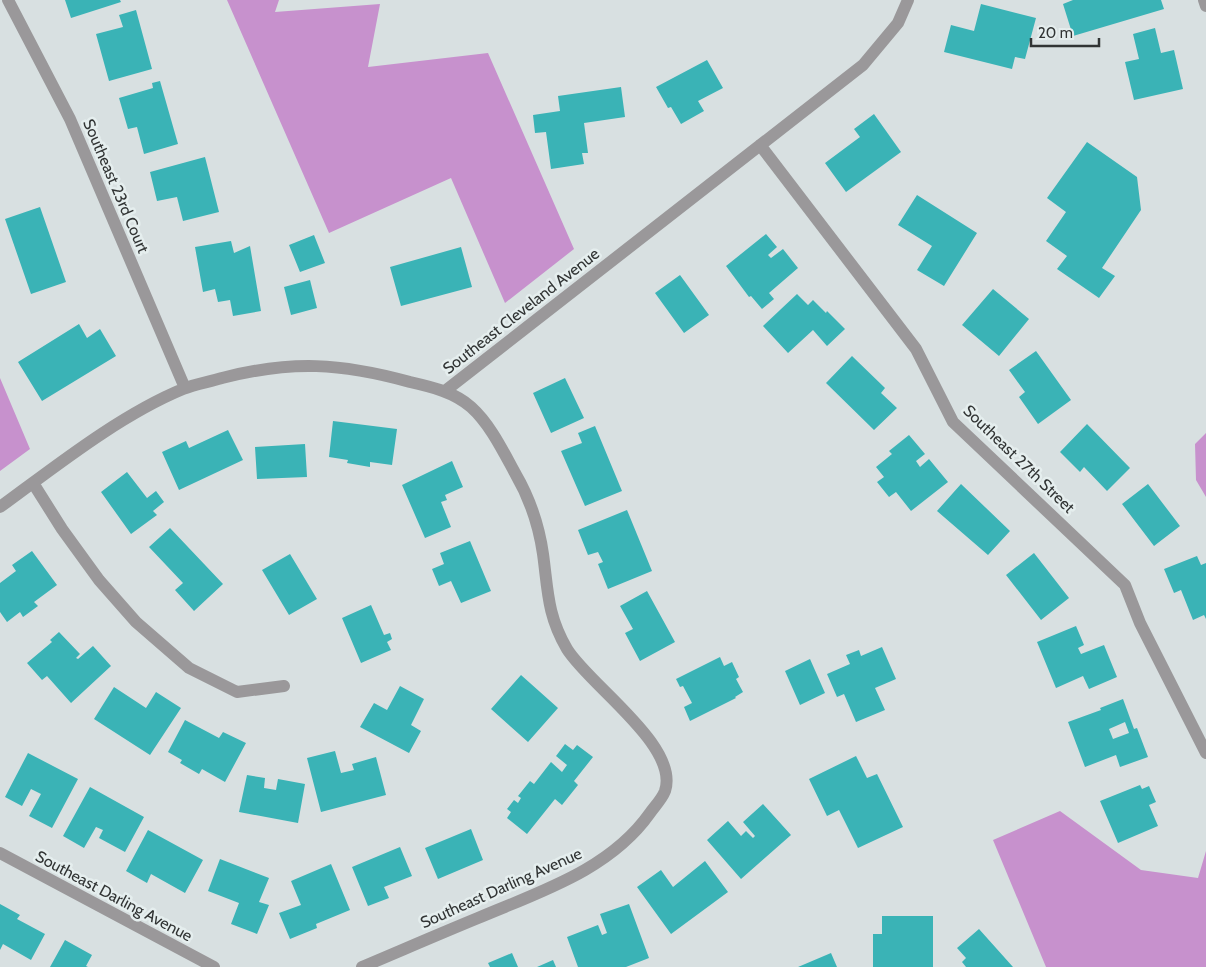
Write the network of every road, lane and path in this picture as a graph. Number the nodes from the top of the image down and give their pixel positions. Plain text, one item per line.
1 (8, 0) edge
2 (908, 0) edge
3 (1204, 0) edge
4 (1206, 6) edge
5 (760, 146) junction
6 (185, 388) junction
7 (445, 391) junction
8 (33, 483) junction
9 (0, 507) edge
10 (284, 686) dead end
11 (1206, 753) edge
12 (0, 853) edge
13 (214, 967) edge
14 (362, 967) edge

1 - 6 street, Southeast 23rd Court
2 - 5 street, Southeast Cleveland Avenue
3 - 4 street
5 - 7 street, Southeast Cleveland Avenue
5 - 11 street, Southeast 27th Street
6 - 7 street, Southeast Cleveland Avenue
6 - 8 street, Southeast Cleveland Avenue
7 - 14 street, Southeast Darling Avenue
8 - 9 street, Southeast Cleveland Avenue
8 - 10 street
12 - 13 street, Southeast Darling Avenue

